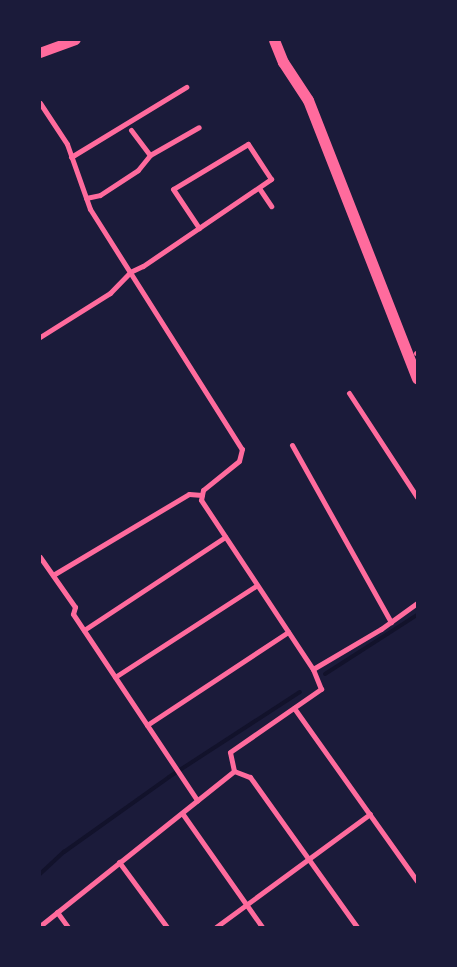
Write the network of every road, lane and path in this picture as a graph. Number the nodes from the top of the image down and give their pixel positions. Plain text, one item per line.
1 (76, 40) edge
2 (274, 40) edge
3 (40, 53) edge
4 (186, 87) dead end
5 (40, 103) edge
6 (199, 127) dead end
7 (131, 130) dead end
8 (150, 155) junction
9 (71, 157) junction
10 (259, 188) junction
11 (86, 198) junction
12 (271, 206) dead end
13 (199, 228) junction
14 (130, 272) junction
15 (40, 337) edge
16 (415, 354) edge
17 (417, 378) edge
18 (349, 394) dead end
19 (292, 445) dead end
20 (202, 495) junction
21 (417, 497) edge
22 (225, 537) junction
23 (40, 557) edge
24 (53, 575) junction
25 (257, 585) junction
26 (417, 603) edge
27 (392, 622) junction
28 (84, 630) junction
29 (288, 632) junction
30 (313, 670) junction
31 (115, 677) junction
32 (294, 708) junction
33 (147, 725) junction
34 (234, 771) junction
35 (197, 800) junction
36 (182, 813) junction
37 (370, 814) junction
38 (308, 859) junction
39 (119, 862) junction
40 (417, 881) edge
41 (247, 905) junction
42 (57, 912) junction
43 (40, 926) edge
44 (68, 927) edge
45 (167, 927) edge
46 (216, 927) edge
47 (262, 927) edge
48 (357, 927) edge

1 - 3 main road
2 - 16 main road
4 - 9 street
5 - 9 street
6 - 8 street
7 - 8 street
8 - 11 street
9 - 11 street
10 - 12 street
10 - 13 street
10 - 13 street
11 - 14 street
13 - 14 street
14 - 15 street
14 - 20 street
16 - 17 main road
18 - 21 street
19 - 27 street
20 - 22 street
20 - 24 street
22 - 25 street
22 - 28 street
23 - 24 street
24 - 28 street
25 - 29 street
25 - 31 street
26 - 27 street
27 - 30 street
28 - 31 street
29 - 30 street
29 - 33 street
30 - 32 street
31 - 33 street
32 - 34 street
32 - 37 street
33 - 35 street
34 - 35 street
34 - 38 street
35 - 36 street
36 - 39 street
36 - 41 street
37 - 38 street
37 - 40 street
38 - 41 street
38 - 48 street
39 - 42 street
39 - 45 street
41 - 46 street
41 - 47 street
42 - 43 street
42 - 44 street

